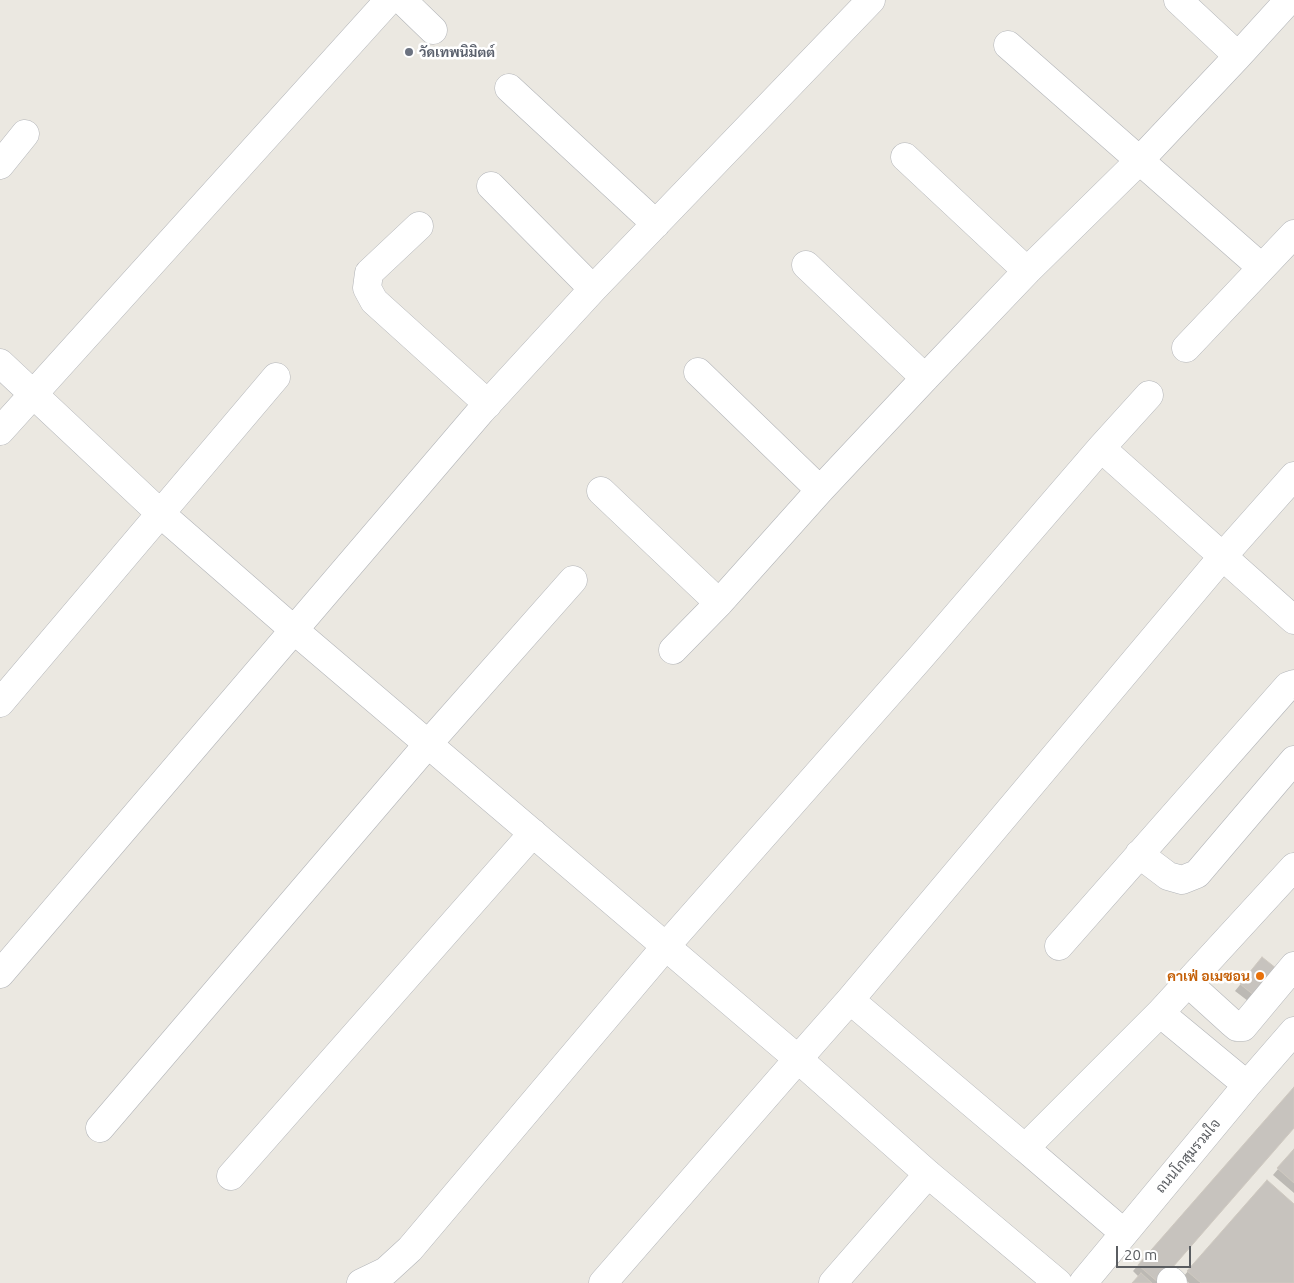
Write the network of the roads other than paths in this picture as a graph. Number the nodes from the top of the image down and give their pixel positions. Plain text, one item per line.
1 (389, 0) edge
2 (402, 0) edge
3 (871, 0) edge
4 (1178, 0) edge
5 (1290, 0) edge
6 (433, 30) dead end
7 (1008, 45) dead end
8 (1238, 56) junction
9 (508, 88) dead end
10 (25, 134) dead end
11 (906, 157) dead end
12 (1139, 161) junction
13 (0, 165) edge
14 (491, 186) dead end
15 (656, 224) junction
16 (419, 226) dead end
17 (1294, 234) edge
18 (806, 264) dead end
19 (1261, 268) junction
20 (1027, 272) junction
21 (593, 288) junction
22 (1186, 348) dead end
23 (0, 363) edge
24 (698, 372) dead end
25 (276, 377) dead end
26 (926, 378) junction
27 (33, 392) junction
28 (1149, 395) dead end
29 (488, 404) junction
30 (0, 430) edge
31 (1101, 448) junction
32 (1294, 476) edge
33 (820, 490) junction
34 (601, 491) dead end
35 (162, 514) junction
36 (1223, 556) junction
37 (573, 580) dead end
38 (719, 603) junction
39 (1294, 620) edge
40 (294, 630) junction
41 (673, 650) dead end
42 (1294, 684) edge
43 (0, 703) edge
44 (428, 744) junction
45 (1294, 760) edge
46 (534, 833) junction
47 (1140, 854) junction
48 (1289, 881) edge
49 (666, 946) junction
50 (1059, 946) dead end
51 (1294, 966) edge
52 (0, 974) edge
53 (1188, 983) junction
54 (850, 1000) junction
55 (1160, 1013) junction
56 (1294, 1031) edge
57 (798, 1059) junction
58 (1247, 1085) junction
59 (100, 1128) dead end
60 (1025, 1148) junction
61 (928, 1174) junction
62 (231, 1176) dead end
63 (1124, 1233) junction
64 (361, 1283) edge
65 (603, 1283) edge
66 (833, 1283) edge
67 (1058, 1283) edge
68 (1083, 1283) edge

1 - 27 street
2 - 6 street
3 - 15 street
4 - 8 street
5 - 8 street
7 - 12 street
8 - 12 street
9 - 15 street
10 - 13 street
11 - 20 street
12 - 19 street
12 - 20 street
14 - 21 street
15 - 21 street
16 - 29 street
17 - 19 street
18 - 26 street
19 - 22 street
20 - 26 street
21 - 29 street
23 - 27 street
24 - 33 street
25 - 35 street
26 - 33 street
27 - 30 street
27 - 35 street
28 - 31 street
29 - 40 street
31 - 36 street
31 - 49 street
32 - 36 street
33 - 38 street
34 - 38 street
35 - 40 street
35 - 43 street
36 - 39 street
36 - 54 street
37 - 44 street
38 - 41 street
40 - 44 street
40 - 52 street
42 - 47 street
44 - 46 street
44 - 59 street
45 - 47 street
46 - 49 street
46 - 62 street
47 - 50 street
48 - 53 street
49 - 57 street
49 - 64 street
51 - 53 street
53 - 55 street
54 - 57 street
54 - 60 street
55 - 58 street
55 - 60 street
56 - 58 street, ถนนโกสุมรวมใจ
57 - 61 street
57 - 65 street
58 - 63 street, ถนนโกสุมรวมใจ
60 - 63 street
61 - 66 street
61 - 67 street
63 - 68 street, ถนนโกสุมรวมใจ

